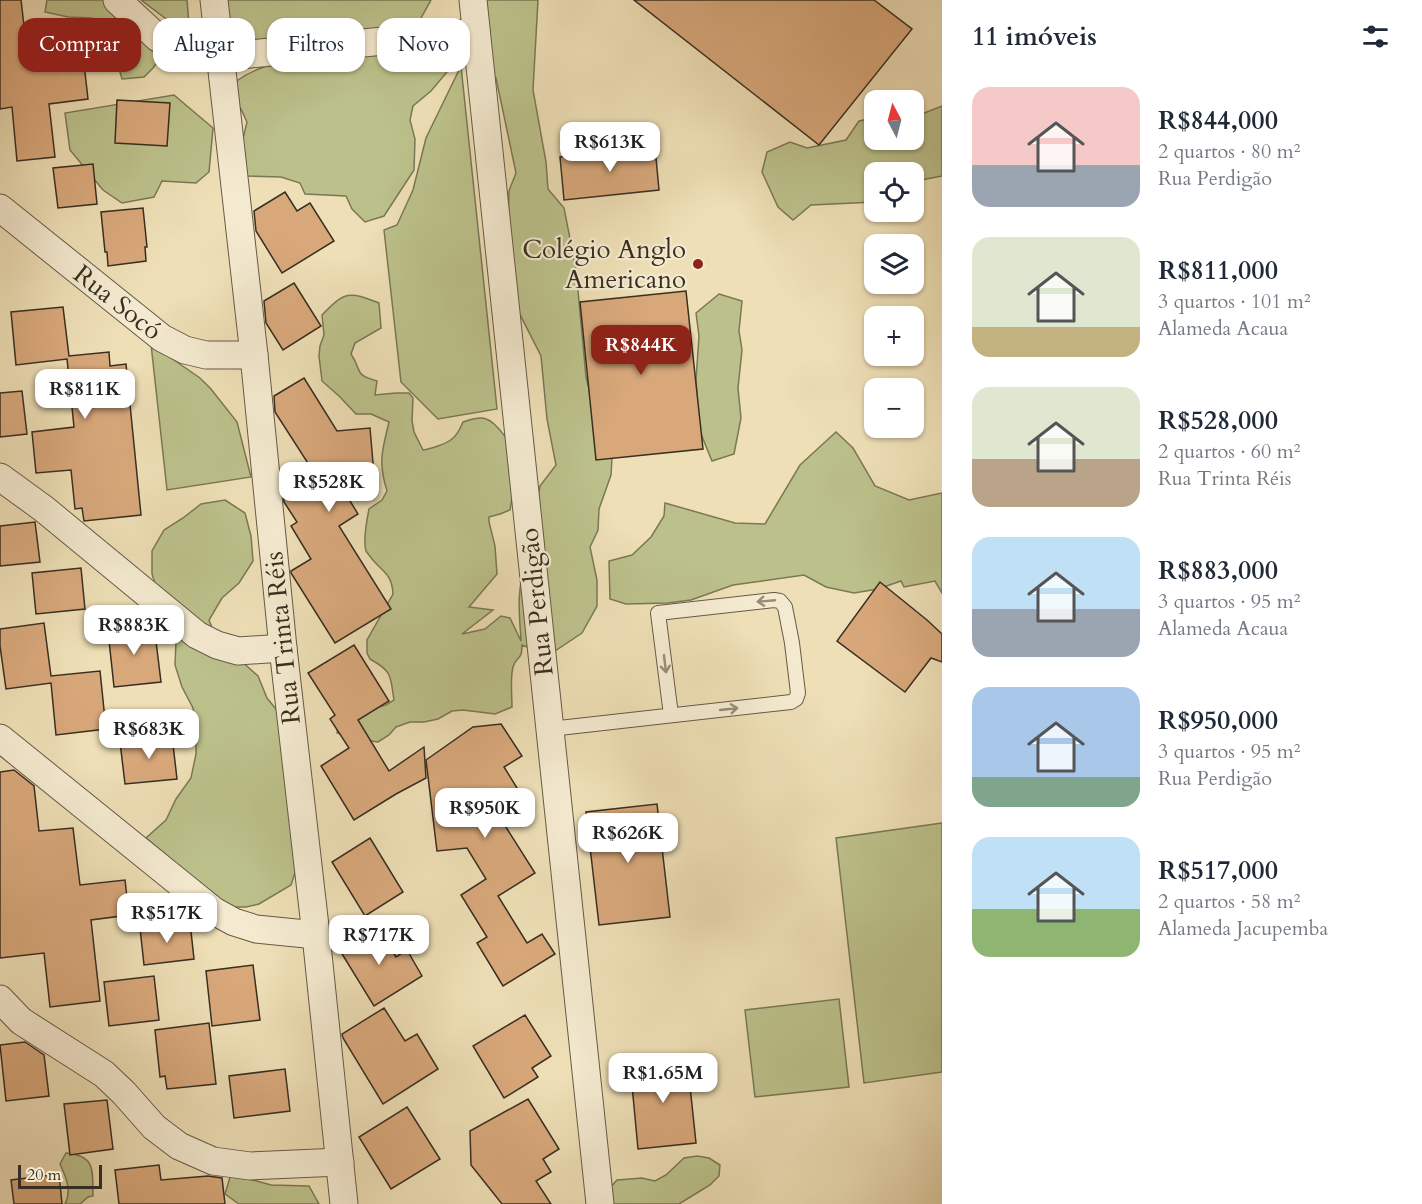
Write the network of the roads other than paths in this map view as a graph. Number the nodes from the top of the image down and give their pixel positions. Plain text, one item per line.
1 (117, 0) edge
2 (214, 0) edge
3 (473, 0) edge
4 (216, 18) edge
5 (153, 33) edge
6 (476, 33) junction
7 (255, 54) edge
8 (222, 72) edge
9 (0, 208) edge
10 (254, 355) junction
11 (0, 477) edge
12 (283, 648) junction
13 (671, 715) junction
14 (550, 729) junction
15 (0, 738) edge
16 (316, 935) junction
17 (0, 999) edge
18 (340, 1162) junction
19 (344, 1204) edge
20 (600, 1204) edge

1 - 5 street
2 - 4 street, Rua Trinta Réis
3 - 6 street, Rua Perdigão
6 - 7 street
6 - 14 street, Rua Perdigão
8 - 10 street, Rua Trinta Réis
9 - 10 street, Rua Socó
10 - 12 street, Rua Trinta Réis
11 - 12 street
12 - 16 street, Rua Trinta Réis
13 -> 13 lane
13 - 14 lane
14 - 20 street, Rua Perdigão
15 - 16 street
16 - 18 street, Rua Trinta Réis
17 - 18 street
18 - 19 street, Rua Trinta Réis

